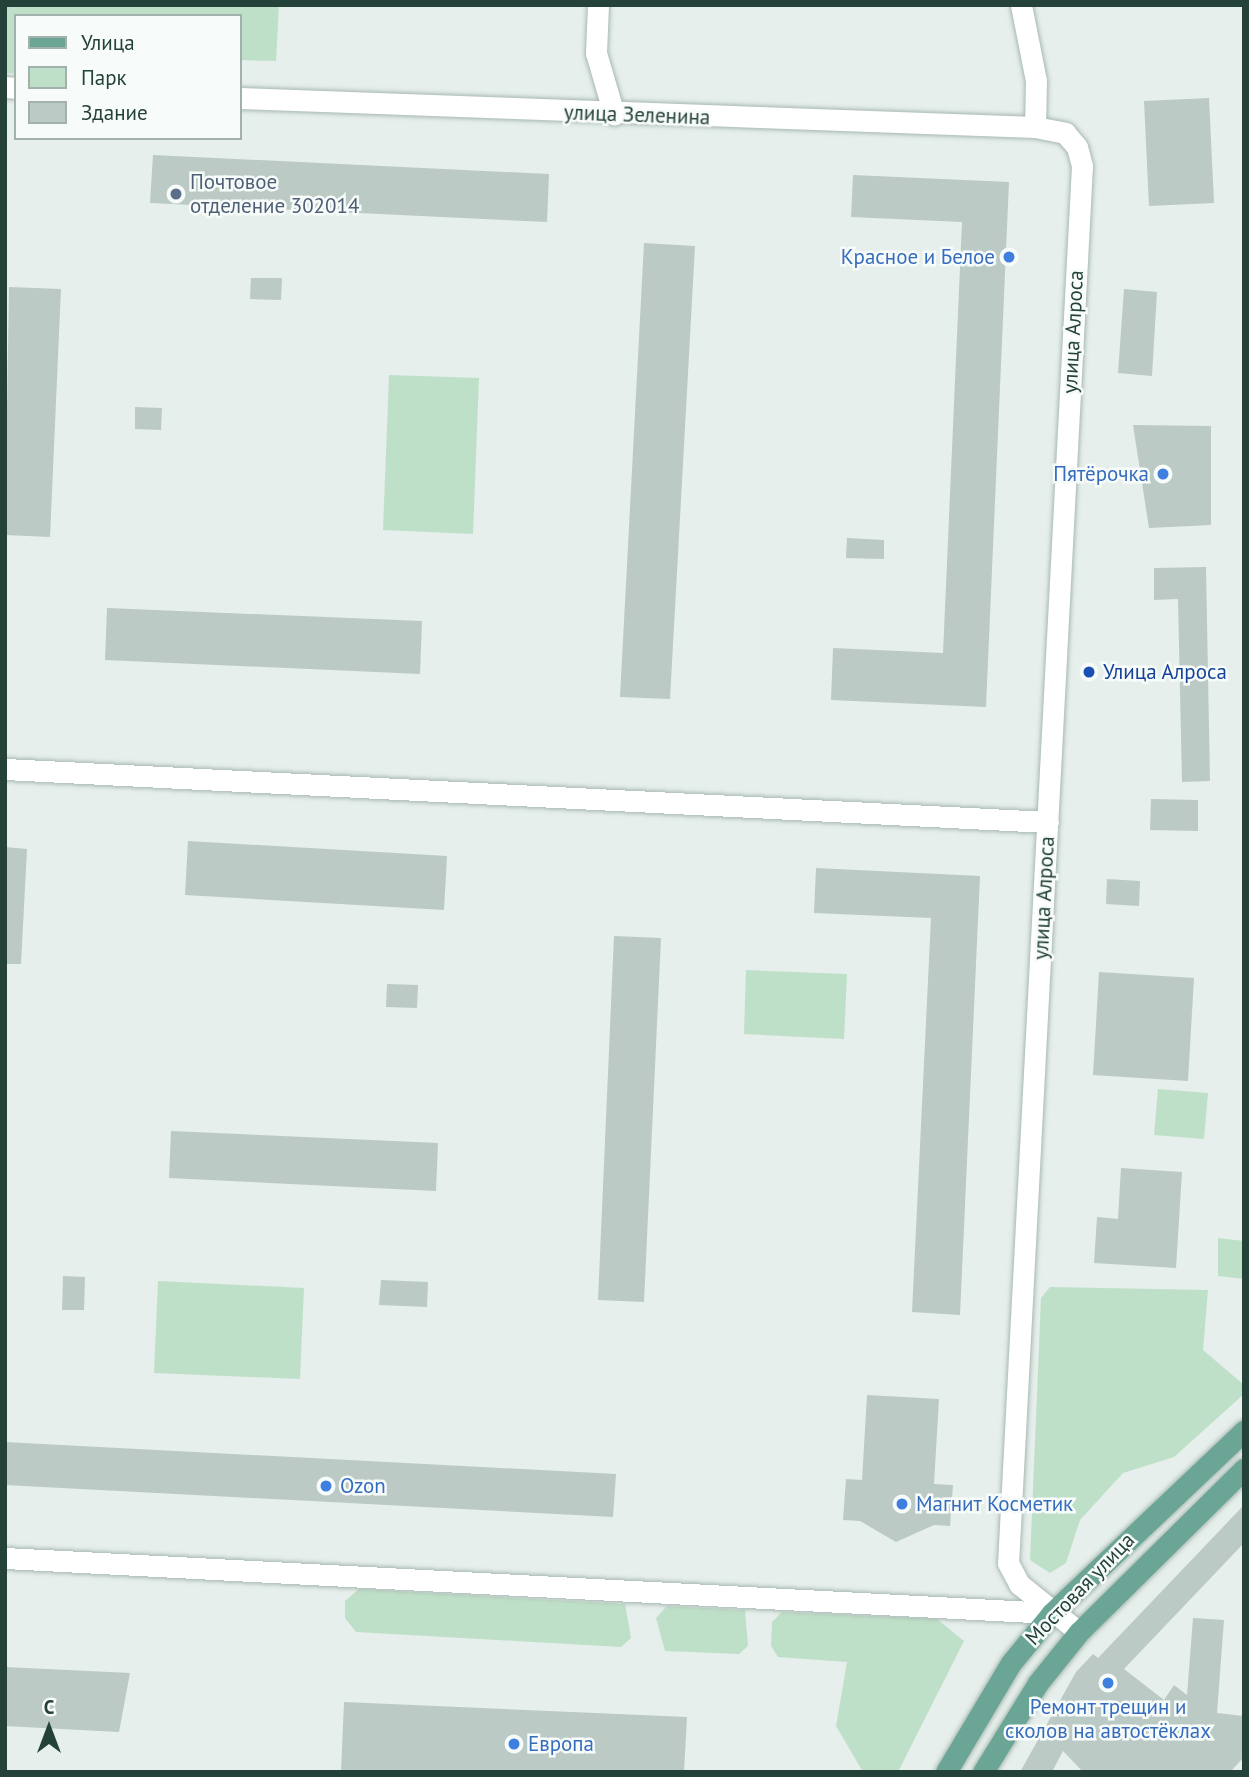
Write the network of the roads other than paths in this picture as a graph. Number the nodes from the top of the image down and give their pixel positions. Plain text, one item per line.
1 (598, 5) edge
2 (1021, 5) edge
3 (242, 98) edge
4 (614, 114) junction
5 (1035, 127) junction
6 (1082, 166) joint
7 (5, 769) edge
8 (1048, 822) junction
9 (1244, 1431) edge
10 (1244, 1469) edge
11 (5, 1558) edge
12 (1052, 1613) junction
13 (1079, 1632) junction
14 (946, 1772) edge
15 (983, 1772) edge

1 - 4 street
2 - 5 street
3 - 4 street, улица Зеленина
4 - 5 street, улица Зеленина
5 - 6 street, улица Зеленина
6 - 8 street, улица Алроса
7 - 8 street
8 - 12 street, улица Алроса
9 - 12 main road, Мостовая улица
10 - 13 main road, Мостовая улица
11 - 12 street
12 - 13 street, улица Алроса
12 - 14 main road, Мостовая улица
13 - 15 main road, Мостовая улица

